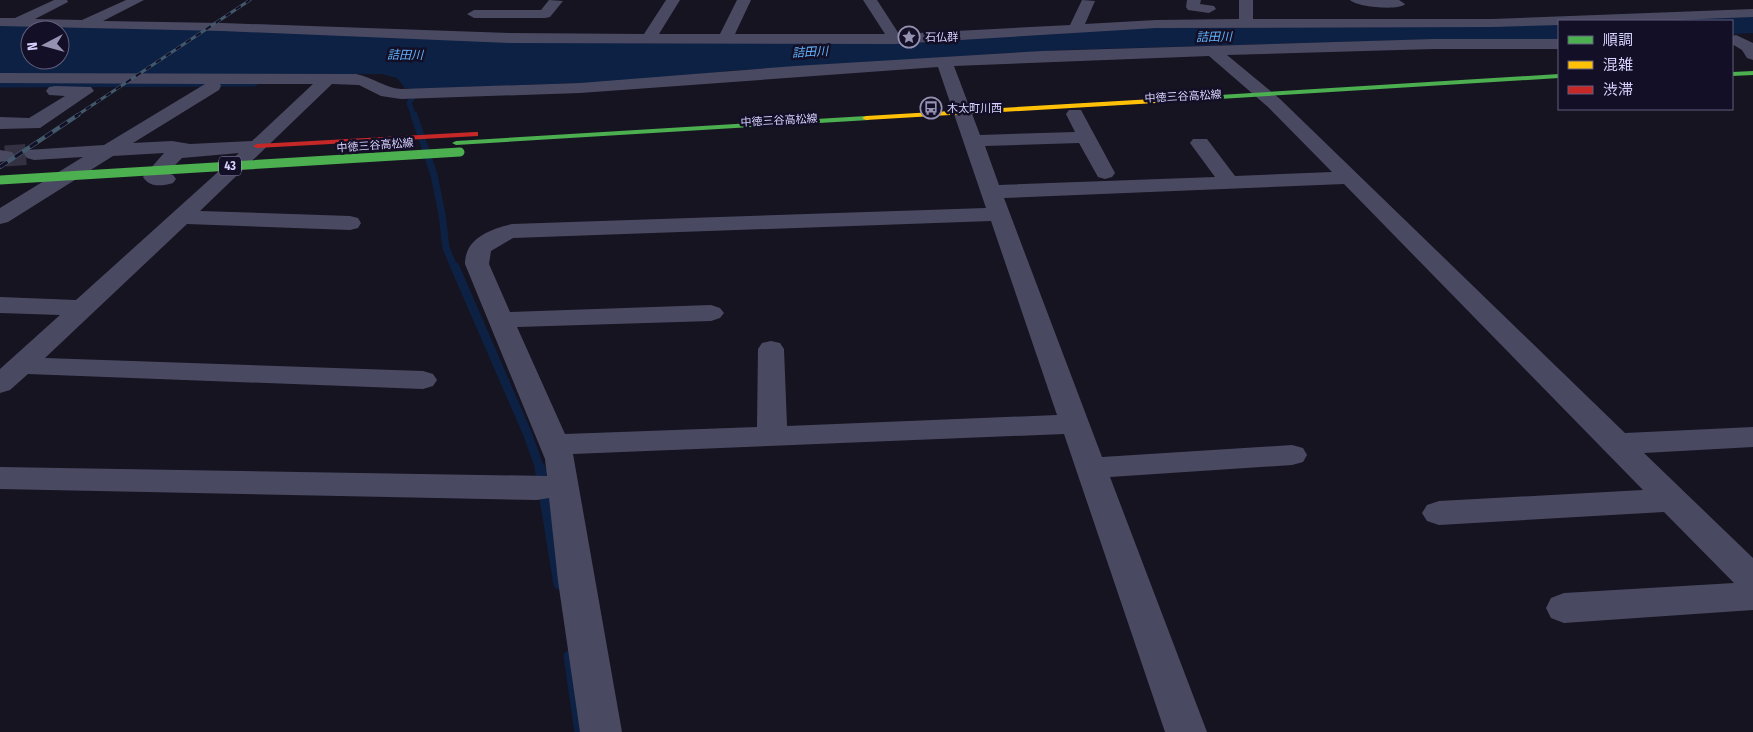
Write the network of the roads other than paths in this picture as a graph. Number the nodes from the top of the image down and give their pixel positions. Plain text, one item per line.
1 (138, 0) edge
2 (556, 0) edge
3 (673, 0) edge
4 (744, 0) edge
5 (870, 0) edge
6 (1194, 0) edge
7 (1246, 0) edge
8 (1357, 0) edge
9 (1088, 1) dead end
10 (61, 2) dead end
11 (1398, 4) dead end
12 (474, 7) edge
13 (1161, 7) dead end
14 (1533, 7) dead end
15 (1209, 8) dead end
16 (1753, 13) edge
17 (328, 15) dead end
18 (1573, 20) edge
19 (1547, 21) junction
20 (1558, 21) edge
21 (7, 22) edge
22 (1156, 24) junction
23 (1246, 24) junction
24 (82, 25) junction
25 (886, 25) junction
26 (809, 28) dead end
27 (1075, 29) junction
28 (299, 30) junction
29 (447, 36) junction
30 (1753, 38) edge
31 (648, 39) junction
32 (725, 39) junction
33 (895, 40) junction
34 (1734, 40) edge
35 (1558, 44) edge
36 (1753, 55) edge
37 (944, 63) junction
38 (1220, 63) junction
39 (1753, 64) edge
40 (1733, 65) edge
41 (1753, 73) edge
42 (1733, 74) edge
43 (1558, 76) edge
44 (0, 78) edge
45 (329, 78) junction
46 (1558, 85) edge
47 (213, 86) dead end
48 (0, 90) edge
49 (1269, 98) junction
50 (1075, 114) junction
51 (797, 122) junction
52 (0, 123) edge
53 (966, 124) junction
54 (819, 131) junction
55 (791, 134) dead end
56 (1085, 137) junction
57 (1200, 143) dead end
58 (257, 146) junction
59 (458, 147) junction
60 (114, 149) junction
61 (190, 150) junction
62 (34, 154) tunnel mouth
63 (473, 160) dead end
64 (2, 161) edge
65 (1105, 173) dead end
66 (227, 175) junction
67 (1347, 178) junction
68 (0, 180) edge
69 (1228, 181) junction
70 (995, 203) junction
71 (0, 217) edge
72 (180, 217) junction
73 (269, 220) junction
74 (350, 226) dead end
75 (246, 240) dead end
76 (0, 305) edge
77 (80, 308) junction
78 (711, 313) dead end
79 (501, 320) junction
80 (771, 349) dead end
81 (20, 365) junction
82 (423, 380) dead end
83 (0, 384) edge
84 (1075, 424) junction
85 (772, 437) junction
86 (1753, 437) edge
87 (1617, 444) junction
88 (555, 445) junction
89 (1292, 455) dead end
90 (1091, 468) junction
91 (0, 478) edge
92 (564, 484) junction
93 (1673, 500) junction
94 (1438, 513) dead end
95 (1753, 580) edge
96 (1753, 596) edge
97 (1564, 608) dead end
98 (601, 732) edge
99 (1186, 732) edge

1 - 24 street
2 - 12 street
3 - 31 street
4 - 32 street
5 - 25 street
6 - 15 street
7 - 23 street
8 - 11 street
9 - 27 street
10 - 21 street
12 - 29 street
13 - 22 street
14 - 19 street
16 - 18 street
17 - 28 street
19 - 20 street
19 - 23 street
21 - 24 street
22 - 23 street
22 - 27 street
24 - 28 street
25 - 26 street
25 - 33 street
27 - 33 street
28 - 29 street
29 - 31 street
30 - 34 street
31 - 32 street
32 - 33 street
34 - 36 street
35 - 38 street
37 - 38 street
37 - 45 street
37 - 53 street
38 - 49 street
39 - 40 main road
41 - 42 main road
43 - 49 main road, 中徳三谷高松線 / 43
44 - 45 street
45 - 58 street
46 - 49 main road, 中徳三谷高松線 / 43
47 - 60 street
48 - 52 street
49 - 50 main road, 中徳三谷高松線 / 43
49 - 53 main road, 中徳三谷高松線 / 43
49 - 67 street
50 - 53 main road, 中徳三谷高松線 / 43
50 - 56 street
51 - 53 main road, 中徳三谷高松線 / 43
51 - 58 main road
51 - 59 main road, 中徳三谷高松線 / 43
53 - 54 main road, 中徳三谷高松線 / 43
53 - 56 street
53 - 70 street
54 - 55 main road
54 - 59 main road, 中徳三谷高松線 / 43
56 - 65 street
57 - 69 street
58 - 61 street
58 - 66 street
59 - 64 main road, 中徳三谷高松線 / 43
59 - 68 main road, 中徳三谷高松線 / 43, bridge
60 - 61 street
60 - 62 street
60 - 71 street
61 - 66 street
63 - 66 main road
66 - 72 street
67 - 69 street
67 - 87 street
69 - 70 street
70 - 79 street
70 - 84 street
72 - 73 street
72 - 77 street
73 - 74 street
73 - 75 street
76 - 77 street
77 - 81 street
78 - 79 street
79 - 88 street
80 - 85 street
81 - 82 street
81 - 83 street
84 - 85 street
84 - 90 street
85 - 88 street
86 - 87 street
87 - 93 street
88 - 92 street
89 - 90 street
90 - 99 street
91 - 92 street
92 - 98 street
93 - 94 street
93 - 95 street
96 - 97 street

